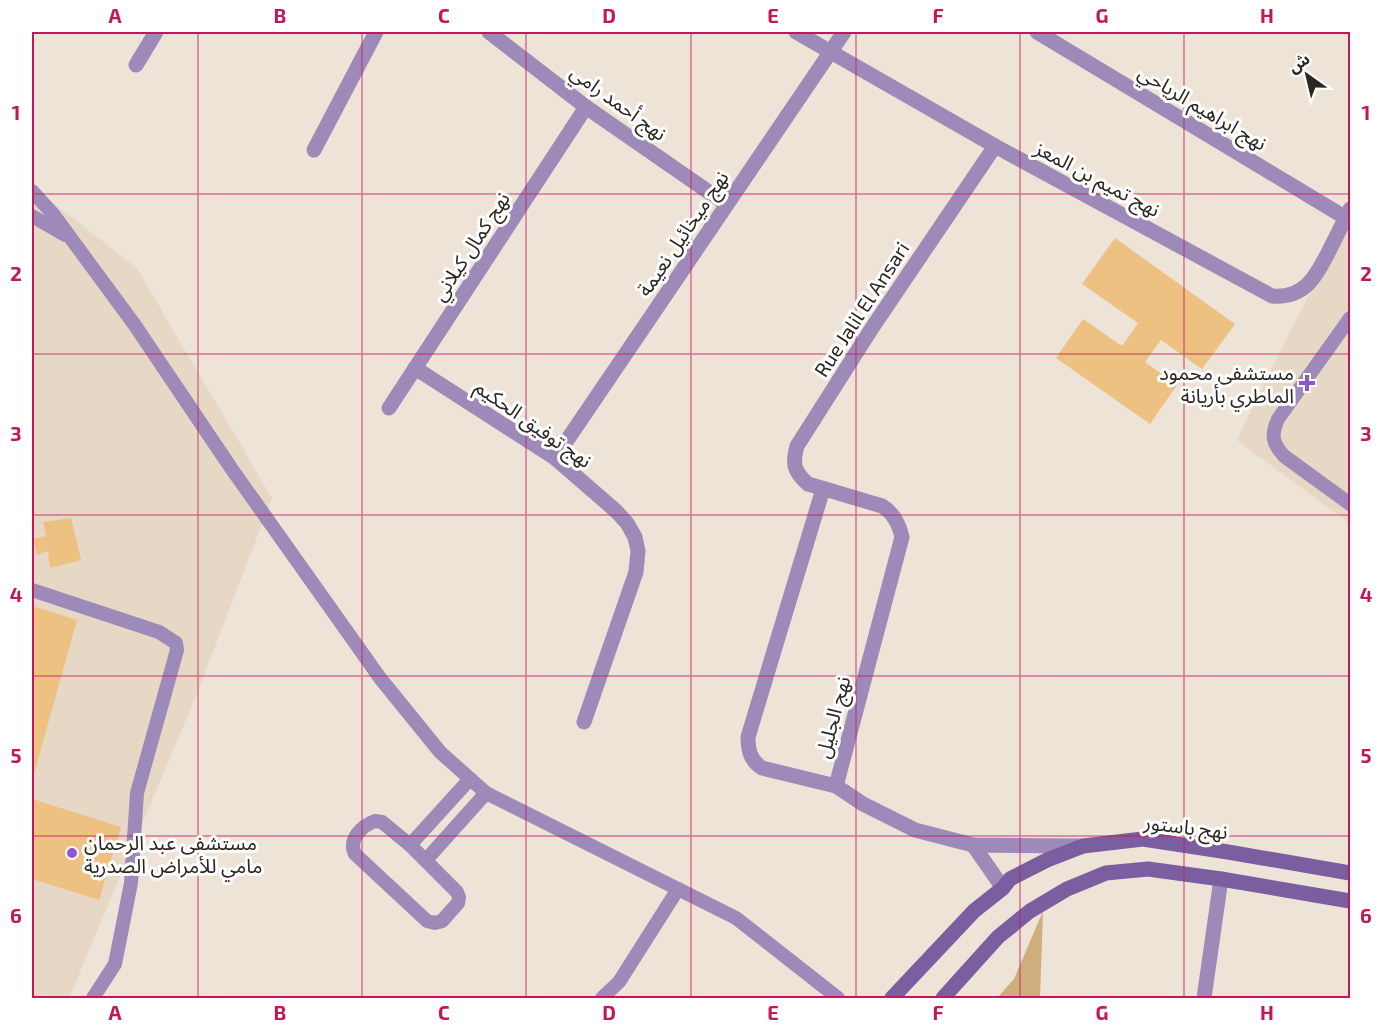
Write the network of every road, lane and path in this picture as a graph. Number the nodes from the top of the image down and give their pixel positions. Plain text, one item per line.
1 (156, 32) edge
2 (376, 32) edge
3 (489, 32) edge
4 (796, 32) edge
5 (844, 32) edge
6 (1037, 32) edge
7 (830, 52) junction
8 (136, 65) dead end
9 (586, 107) junction
10 (995, 146) junction
11 (314, 150) dead end
12 (32, 191) edge
13 (726, 204) junction
14 (1348, 214) edge
15 (32, 216) edge
16 (70, 238) junction
17 (1350, 318) edge
18 (415, 368) junction
19 (389, 408) dead end
20 (555, 458) junction
21 (823, 489) junction
22 (1350, 504) edge
23 (32, 590) edge
24 (584, 722) dead end
25 (470, 779) junction
26 (836, 786) junction
27 (486, 793) junction
28 (410, 845) junction
29 (973, 845) junction
30 (1083, 846) junction
31 (426, 860) junction
32 (1350, 873) edge
33 (1221, 879) junction
34 (1003, 888) junction
35 (678, 889) junction
36 (1350, 901) edge
37 (93, 999) edge
38 (602, 999) edge
39 (838, 999) edge
40 (892, 999) edge
41 (943, 999) edge
42 (1204, 999) edge

1 - 8 street
2 - 11 street
3 - 9 street, نهج أحمد رامي
4 - 7 street, نهج تميم بن المعز
5 - 7 street, نهج ميخائيل نعيمة
6 - 14 street, نهج ابراهيم الرياحي
7 - 10 street, نهج تميم بن المعز
7 - 13 street, نهج ميخائيل نعيمة
9 - 13 street, نهج أحمد رامي
9 - 18 street, نهج كمال كيلاني
10 - 14 street, نهج تميم بن المعز
10 - 21 street, Rue Jalil El Ansari
12 - 16 lane
13 - 20 street, نهج ميخائيل نعيمة
15 - 16 lane
16 - 25 lane
17 - 22 lane
18 - 19 street, نهج كمال كيلاني
18 - 20 street, نهج توفيق الحكيم
20 - 24 street, نهج توفيق الحكيم
21 - 26 street, نهج الجليل
21 - 26 street, نهج الجليل
23 - 37 lane
25 - 27 lane
25 - 28 lane
26 - 29 street
27 - 31 lane
27 - 35 lane
28 - 31 lane
28 - 31 lane
29 - 30 street
29 - 34 street
30 - 32 main road, نهج باستور
30 - 34 main road, نهج باستور
33 - 36 main road
33 - 41 main road
33 - 42 street
34 - 40 main road, نهج باستور
35 - 38 lane
35 - 39 lane

